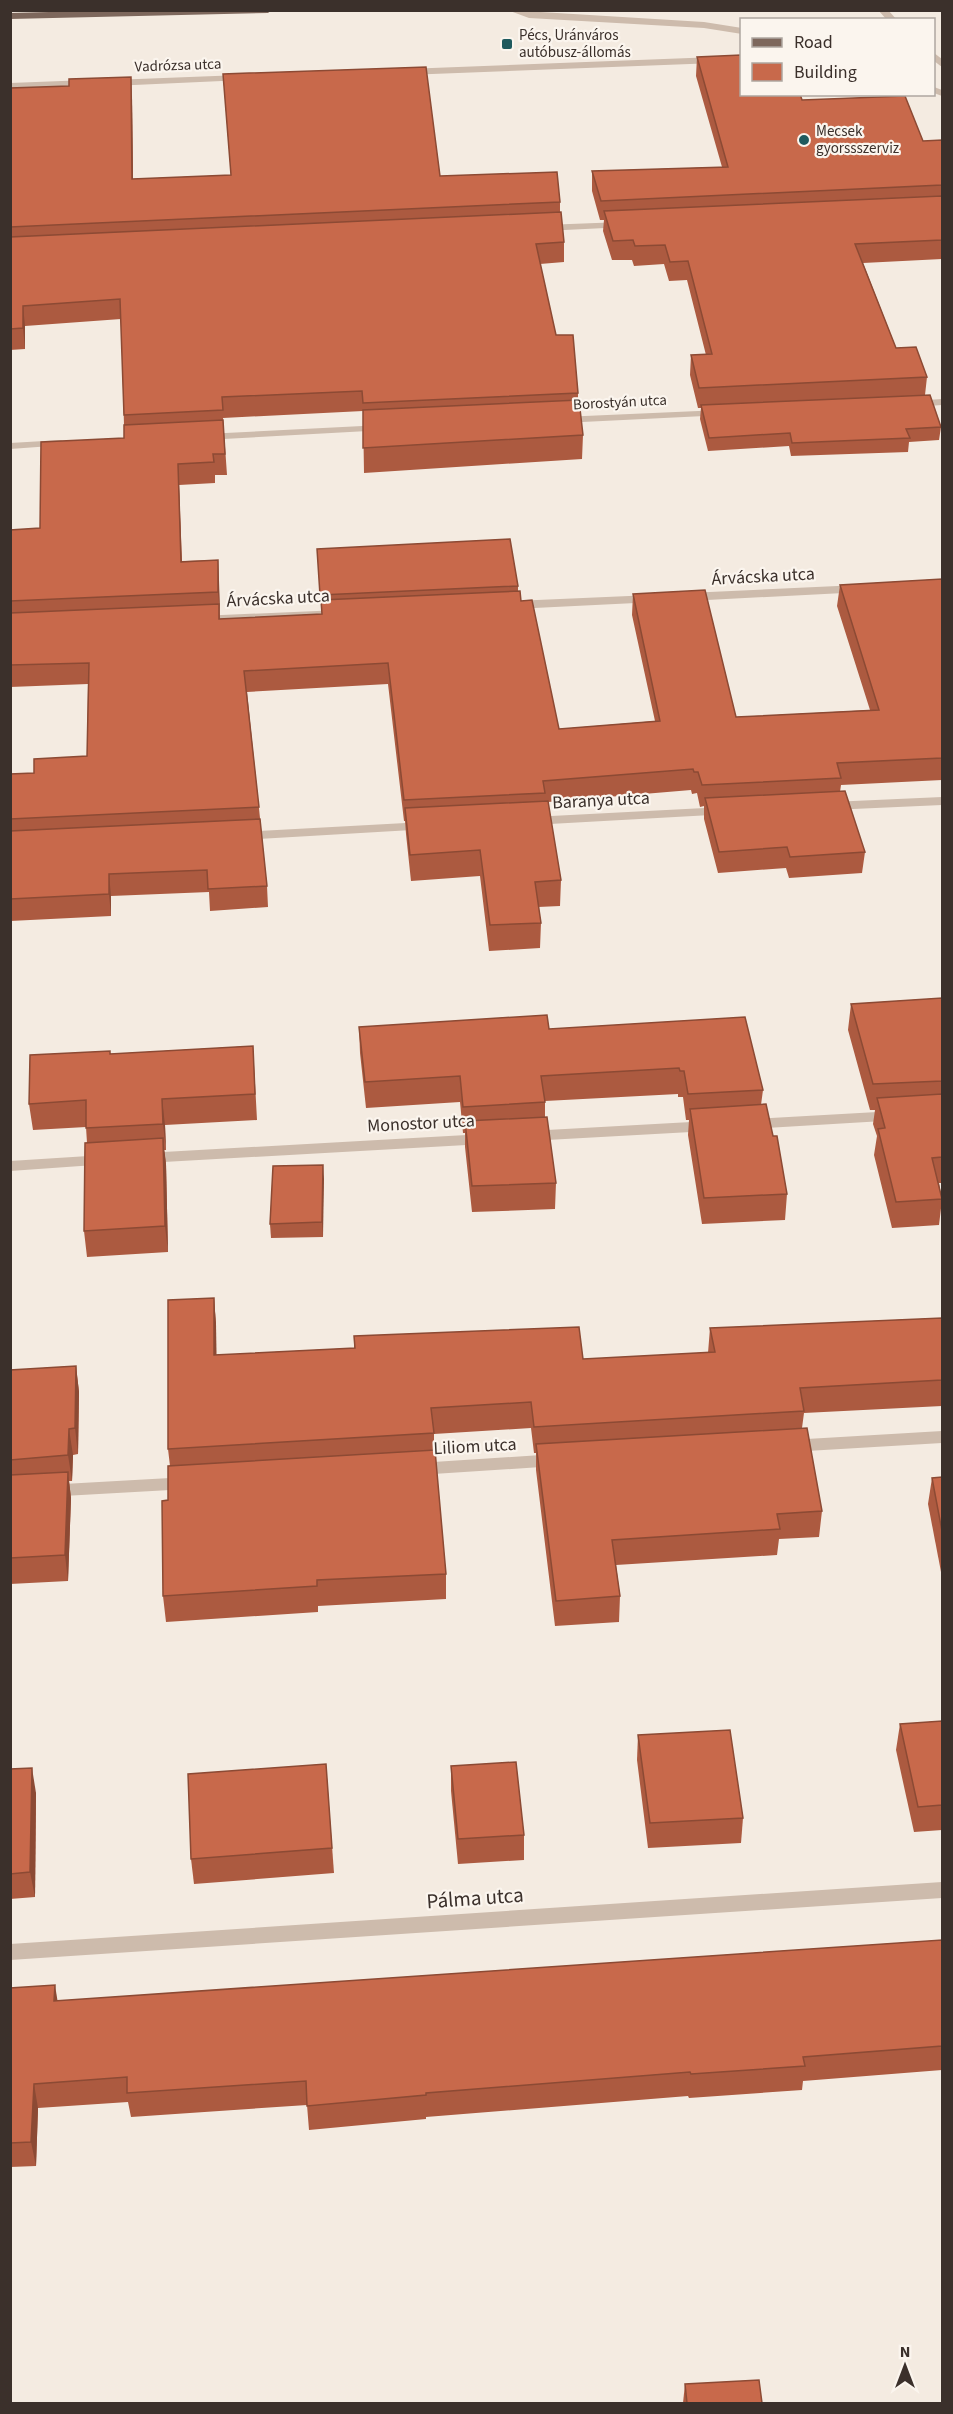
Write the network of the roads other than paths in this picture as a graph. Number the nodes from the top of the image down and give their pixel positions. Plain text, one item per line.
1 (166, 10) edge
2 (268, 10) edge
3 (511, 10) edge
4 (181, 12) junction
5 (10, 16) edge
6 (740, 32) edge
7 (740, 59) edge
8 (395, 72) edge
9 (254, 77) edge
10 (10, 86) edge
11 (632, 224) edge
12 (536, 229) edge
13 (942, 402) edge
14 (895, 405) edge
15 (739, 412) edge
16 (548, 421) edge
17 (393, 428) edge
18 (190, 437) edge
19 (70, 443) edge
20 (10, 446) edge
21 (871, 589) edge
22 (500, 606) edge
23 (357, 613) edge
24 (190, 621) edge
25 (942, 801) edge
26 (811, 807) edge
27 (739, 811) edge
28 (512, 822) edge
29 (441, 826) edge
30 (226, 836) edge
31 (907, 1115) edge
32 (10, 1166) edge
33 (942, 1437) edge
34 (775, 1447) edge
35 (572, 1460) edge
36 (405, 1470) edge
37 (202, 1482) edge
38 (10, 1493) edge
39 (942, 1890) edge
40 (10, 1952) edge

1 - 4 street
2 - 4 main road
3 - 6 street
4 - 5 main road
7 - 8 street
9 - 10 street, Vadrózsa utca
11 - 12 street
13 - 14 street
15 - 16 street, Borostyán utca
17 - 18 street
19 - 20 street
21 - 22 street, Árvácska utca
23 - 24 street, Árvácska utca
25 - 26 street
27 - 28 street, Baranya utca
29 - 30 street
31 - 32 street, Monostor utca
33 - 34 street
35 - 36 street, Liliom utca
37 - 38 street
39 - 40 street, Pálma utca

